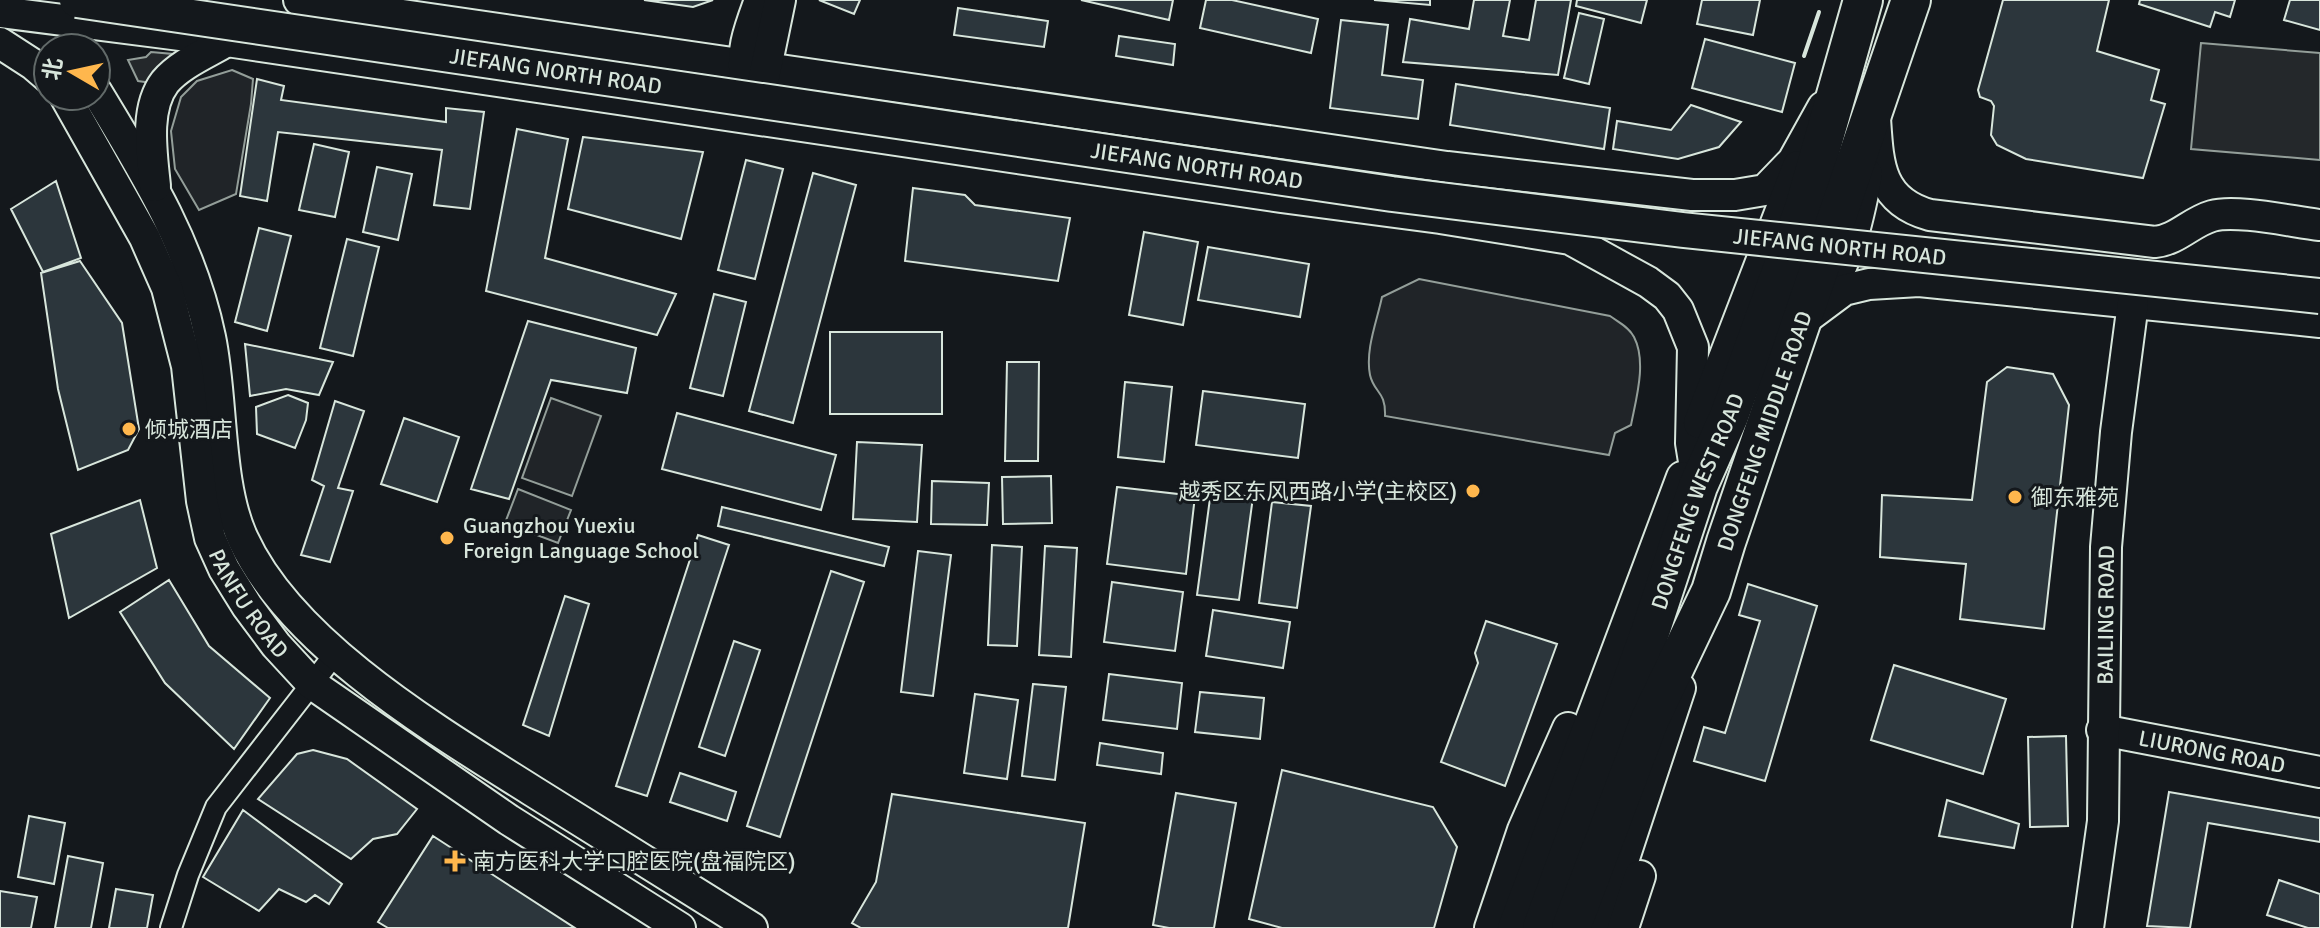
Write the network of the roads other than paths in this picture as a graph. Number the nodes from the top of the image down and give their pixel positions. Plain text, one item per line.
1 (177, 0) edge
2 (299, 0) edge
3 (760, 0) edge
4 (780, 0) edge
5 (1863, 0) edge
6 (1911, 0) edge
7 (0, 12) edge
8 (67, 22) edge
9 (227, 41) junction
10 (0, 43) edge
11 (32, 64) edge
12 (753, 68) junction
13 (1842, 72) junction
14 (1874, 110) junction
15 (79, 112) edge
16 (86, 112) edge
17 (756, 120) junction
18 (1597, 186) junction
19 (156, 195) junction
20 (2320, 225) edge
21 (1570, 239) junction
22 (2155, 242) junction
23 (2320, 281) edge
24 (2320, 296) edge
25 (2133, 303) junction
26 (2173, 307) junction
27 (1801, 322) junction
28 (2320, 322) edge
29 (1691, 443) junction
30 (1698, 486) junction
31 (1659, 543) junction
32 (1711, 591) junction
33 (335, 654) junction
34 (312, 684) junction
35 (2102, 730) junction
36 (2320, 772) edge
37 (1611, 858) junction
38 (171, 928) edge
39 (680, 928) edge
40 (752, 928) edge
41 (1490, 928) edge
42 (1513, 928) edge
43 (1542, 928) edge
44 (1571, 928) edge
45 (1601, 928) edge
46 (1623, 928) edge
47 (2088, 928) edge

1 - 23 main road, JIEFANG NORTH ROAD
2 - 12 main road, JIEFANG NORTH ROAD
3 - 12 main road
4 - 12 main road
5 - 13 highway
6 - 14 highway, DONGFENG MIDDLE ROAD
7 - 8 main road, JIEFANG NORTH ROAD
8 - 9 main road, JIEFANG NORTH ROAD
8 - 24 main road, JIEFANG NORTH ROAD, bridge
9 - 17 main road, JIEFANG NORTH ROAD
9 - 19 main road
10 - 11 main road
12 - 17 main road
12 - 18 main road, JIEFANG NORTH ROAD
13 - 18 main road, JIEFANG NORTH ROAD
13 - 29 main road
13 - 30 highway, DONGFENG WEST ROAD
14 - 22 main road
14 - 27 highway, DONGFENG MIDDLE ROAD
15 - 34 main road, PANFU ROAD
16 - 19 main road
17 - 21 main road, JIEFANG NORTH ROAD
18 - 21 main road
19 - 33 main road
20 - 22 main road
21 - 29 main road, JIEFANG NORTH ROAD
22 - 26 main road
25 - 26 main road
25 - 27 main road
25 - 35 main road, BAILING ROAD
26 - 28 main road
27 - 32 highway, DONGFENG MIDDLE ROAD
29 - 30 main road, JIEFANG NORTH ROAD
29 - 31 main road
30 - 43 highway, DONGFENG WEST ROAD
31 - 41 main road
31 - 42 main road
32 - 37 highway, DONGFENG MIDDLE ROAD
32 - 46 main road
33 - 34 street
33 - 40 main road
34 - 38 street
34 - 39 main road, PANFU ROAD
35 - 36 main road, LIURONG ROAD
35 - 47 main road, BAILING ROAD
37 - 44 highway
37 - 45 main road

